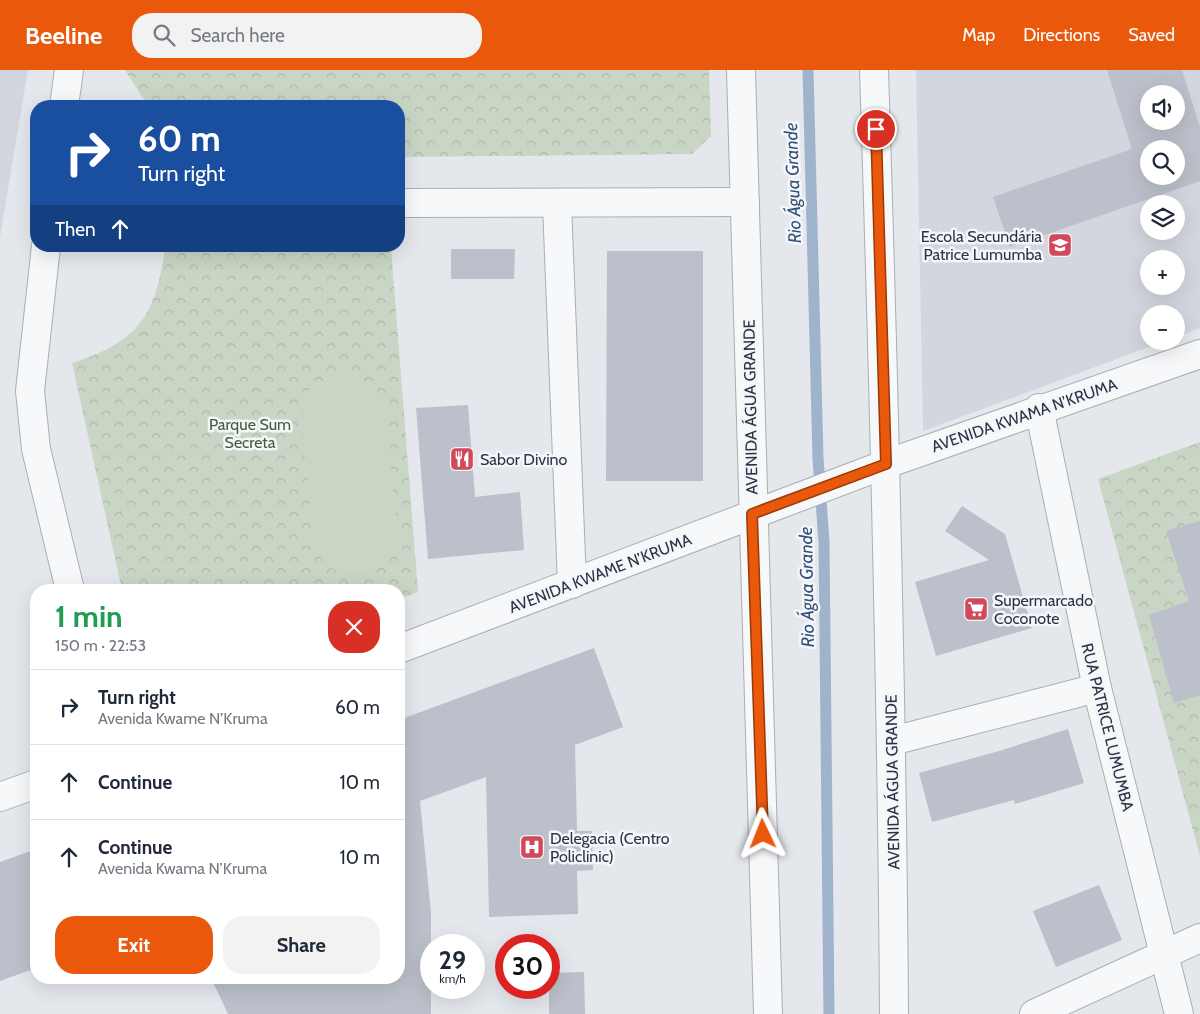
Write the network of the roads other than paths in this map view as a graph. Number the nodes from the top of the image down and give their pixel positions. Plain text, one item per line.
1 (69, 70) edge
2 (741, 70) edge
3 (874, 70) edge
4 (65, 100) edge
5 (745, 202) junction
6 (405, 203) edge
7 (557, 204) junction
8 (45, 252) edge
9 (1200, 354) edge
10 (1039, 408) junction
11 (886, 464) junction
12 (800, 497) joint
13 (752, 514) junction
14 (69, 584) edge
15 (572, 584) junction
16 (405, 647) edge
17 (1097, 688) junction
18 (892, 741) junction
19 (30, 786) edge
20 (0, 797) edge
21 (1200, 938) edge
22 (1165, 953) junction
23 (768, 1014) edge
24 (894, 1014) edge
25 (1034, 1014) edge
26 (1179, 1014) edge

1 - 4 street
2 - 5 street, AVENIDA ÁGUA GRANDE
3 - 11 street, AVENIDA ÁGUA GRANDE
5 - 7 street
5 - 13 street, AVENIDA ÁGUA GRANDE
6 - 7 street
7 - 15 street
8 - 14 street
9 - 10 street, AVENIDA KWAMA N’KRUMA
10 - 11 street, AVENIDA KWAMA N’KRUMA
10 - 17 street, RUA PATRICE LUMUMBA
11 - 12 street, AVENIDA KWAMA N’KRUMA
11 - 18 street, AVENIDA ÁGUA GRANDE
12 - 13 street, AVENIDA KWAME N’KRUMA
13 - 15 street, AVENIDA KWAME N’KRUMA
13 - 23 street, AVENIDA ÁGUA GRANDE
15 - 16 street, AVENIDA KWAME N’KRUMA
17 - 18 street
17 - 22 street, RUA PATRICE LUMUMBA
18 - 24 street, AVENIDA ÁGUA GRANDE
19 - 20 street
21 - 22 street
22 - 25 street
22 - 26 street, RUA PATRICE LUMUMBA

